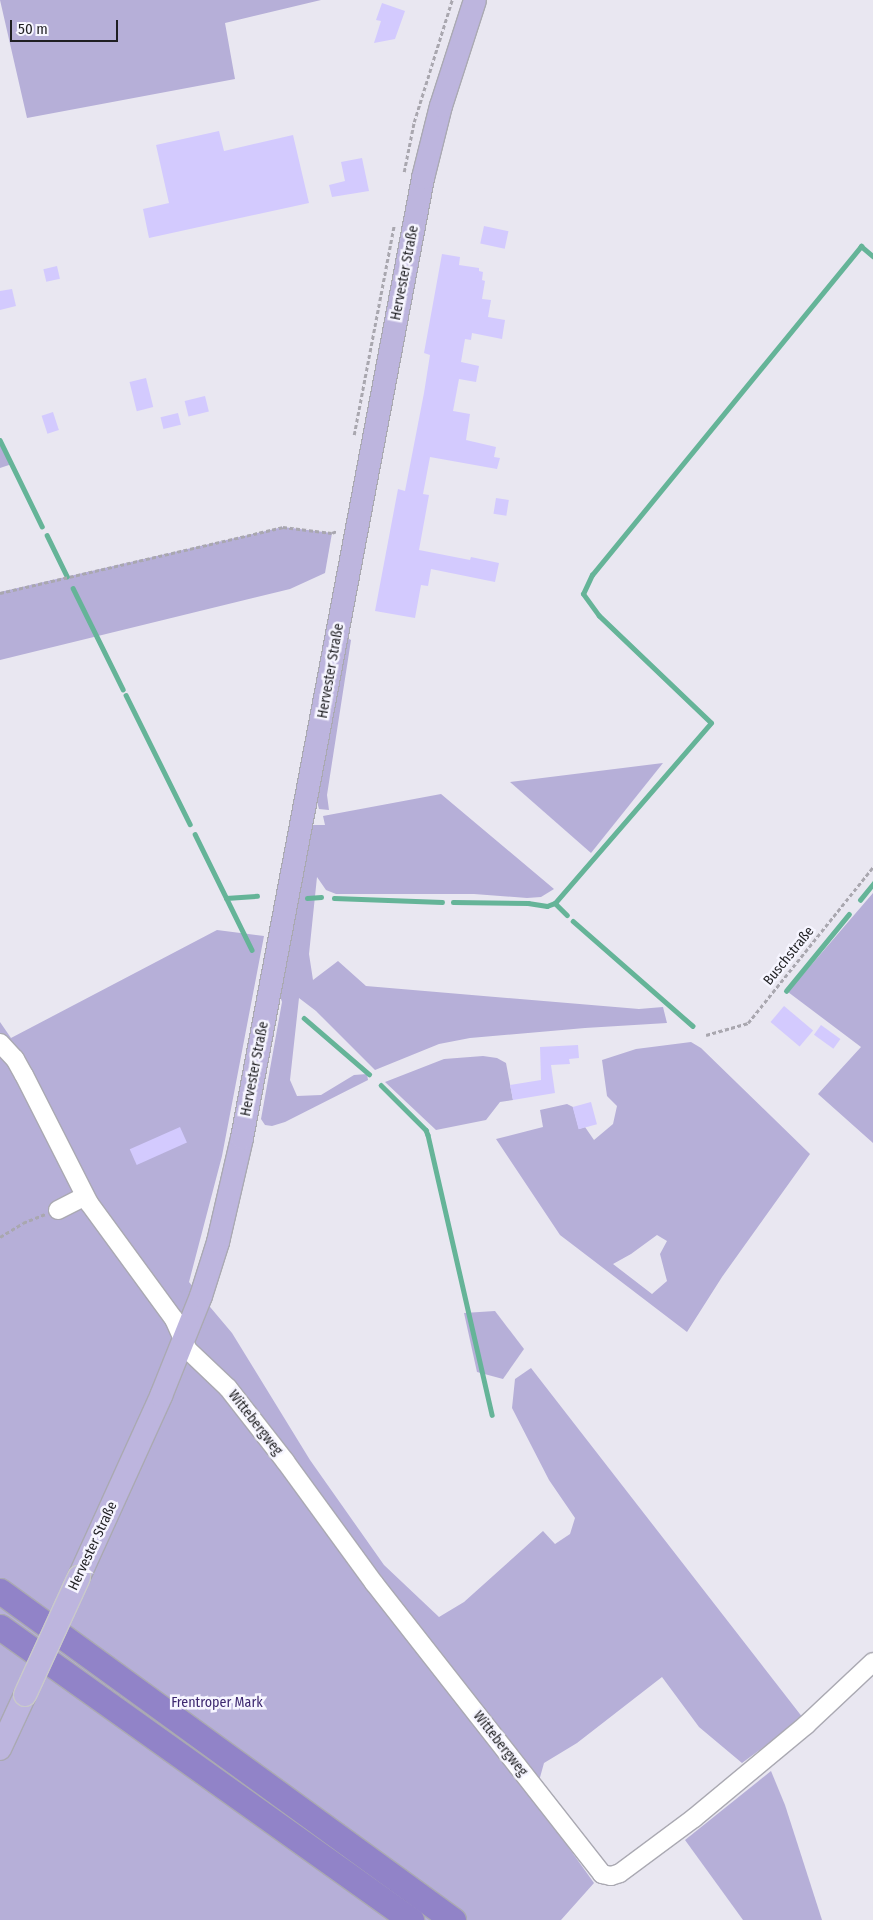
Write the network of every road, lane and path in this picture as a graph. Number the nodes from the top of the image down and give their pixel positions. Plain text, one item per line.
1 (452, 0) edge
2 (475, 0) edge
3 (402, 181) dead end
4 (395, 218) dead end
5 (353, 440) dead end
6 (344, 525) junction
7 (336, 540) dead end
8 (0, 593) edge
9 (873, 867) edge
10 (706, 1035) dead end
11 (0, 1043) edge
12 (85, 1196) junction
13 (58, 1210) joint
14 (0, 1237) edge
15 (183, 1342) junction
16 (0, 1591) edge
17 (0, 1627) edge
18 (873, 1662) edge
19 (0, 1750) edge
20 (411, 1920) edge
21 (453, 1920) edge

1 - 3 path
2 - 6 main road, Hervester Straße
4 - 5 path
6 - 7 path
6 - 8 path
6 - 15 main road, Hervester Straße
9 - 10 path, Buschstraße
11 - 12 street
12 - 13 street
12 - 15 street
13 - 14 path
15 - 18 street, Wittebergweg
15 - 19 main road, Hervester Straße, bridge
16 - 21 highway
17 - 20 highway

